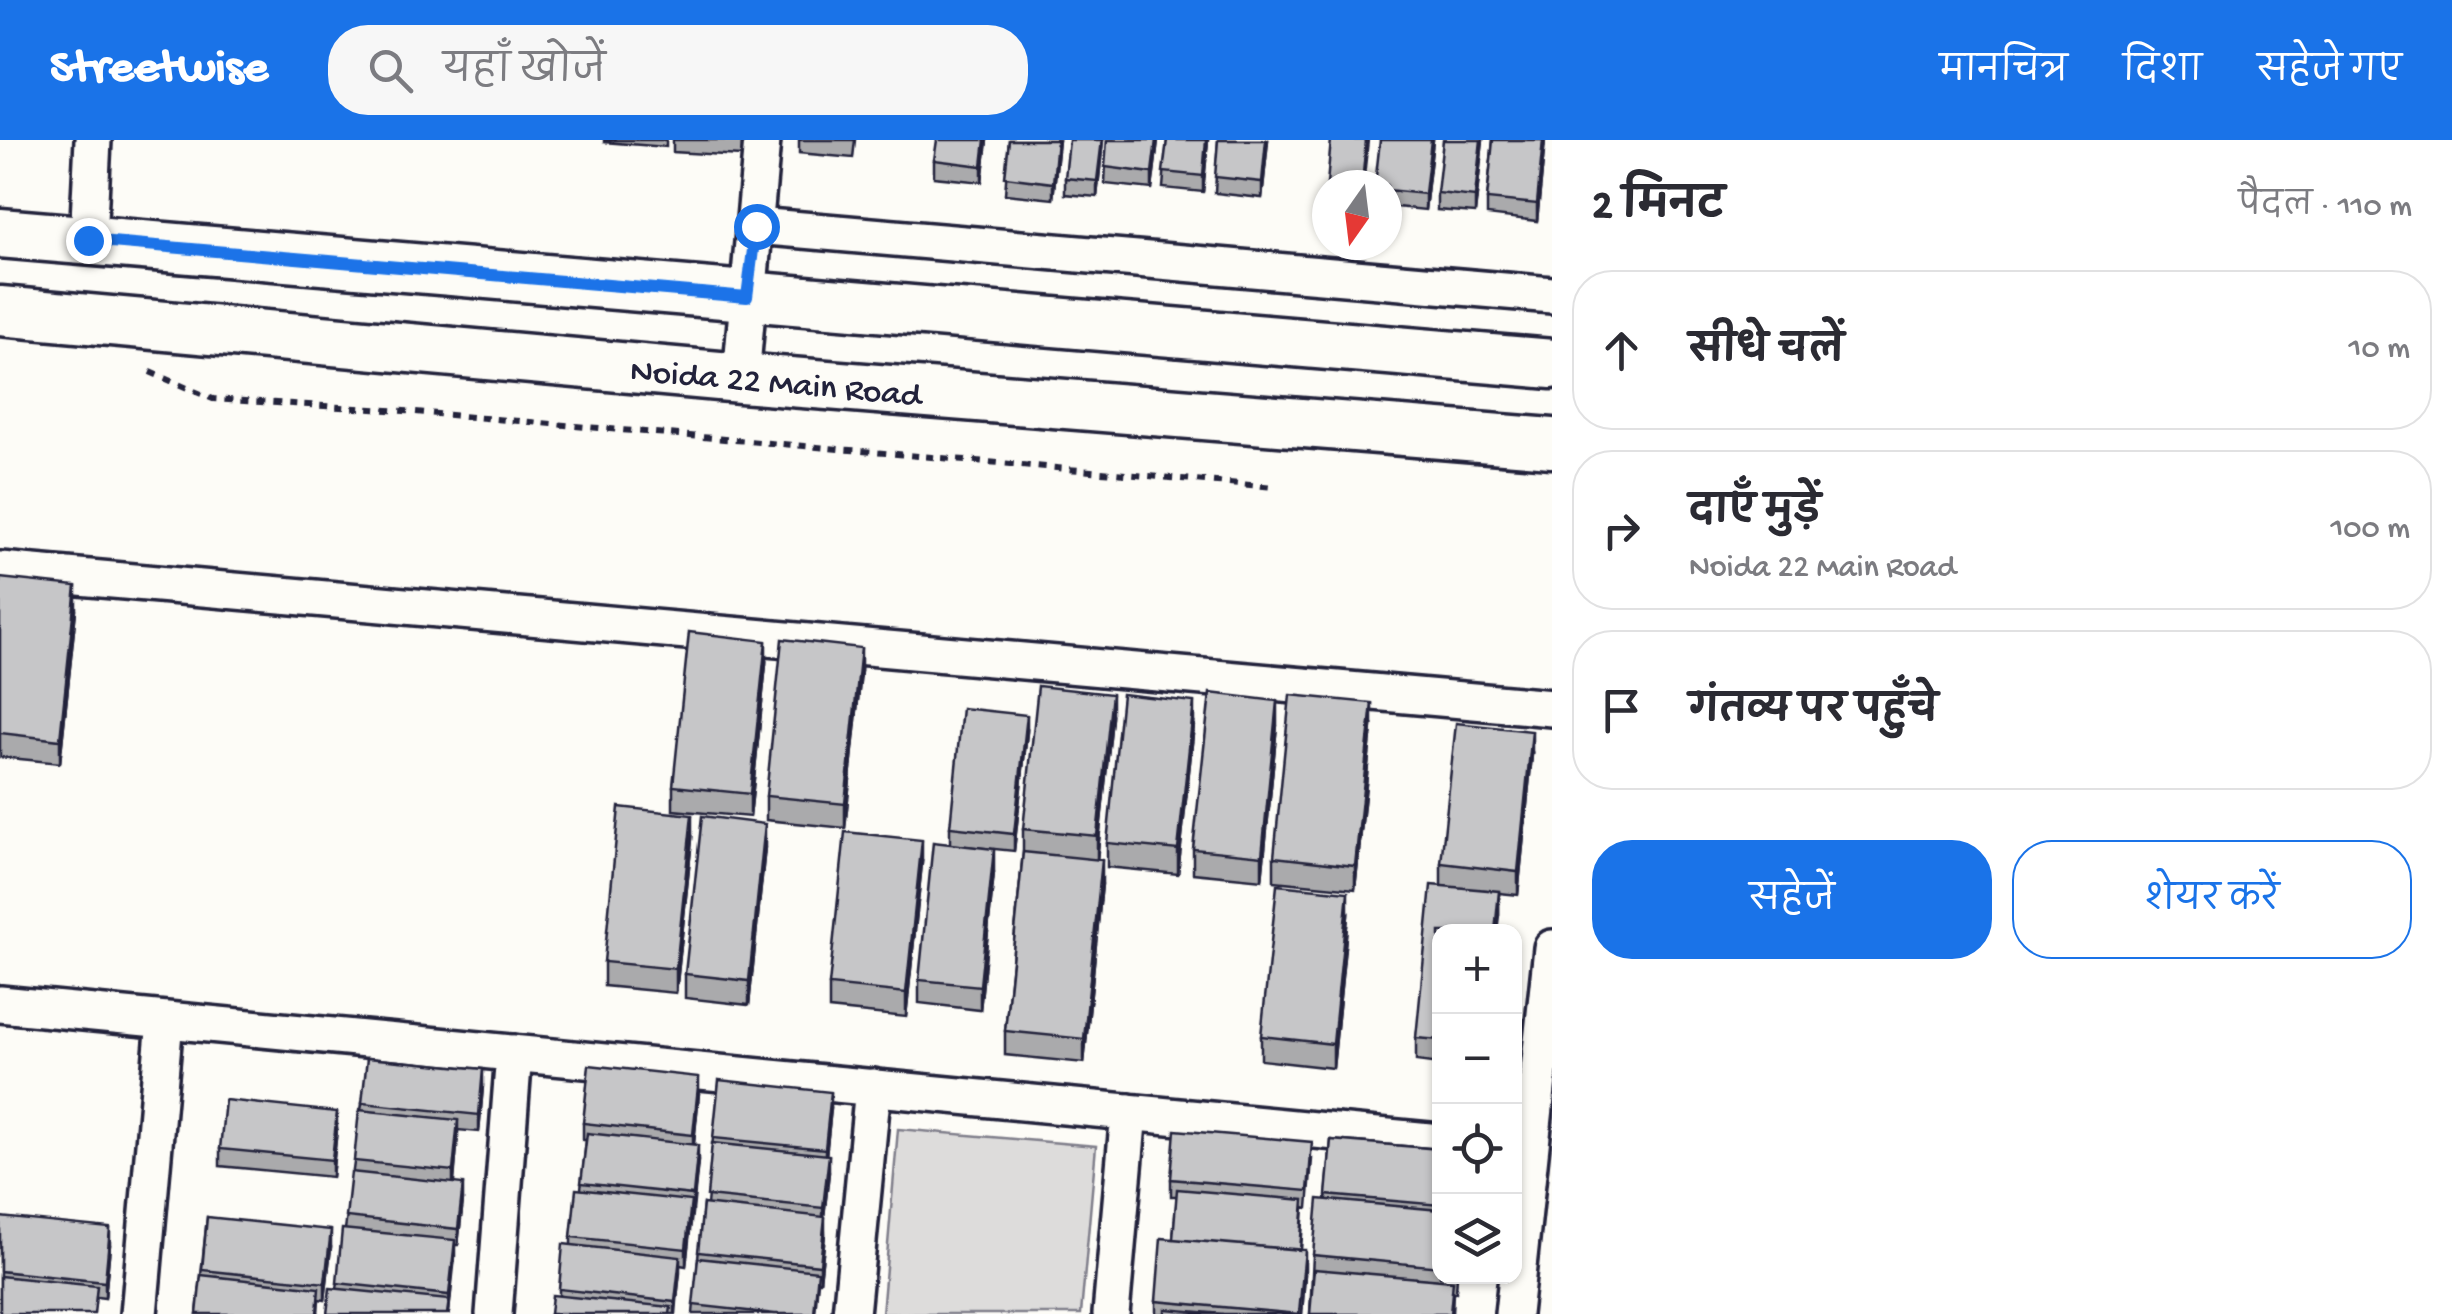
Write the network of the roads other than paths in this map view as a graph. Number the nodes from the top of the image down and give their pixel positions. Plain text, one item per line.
1 (93, 140) edge
2 (762, 140) edge
3 (756, 226) junction
4 (0, 233) edge
5 (88, 240) junction
6 (1552, 295) edge
7 (747, 297) junction
8 (0, 311) edge
9 (1552, 364) edge
10 (742, 378) junction
11 (1552, 443) edge
12 (0, 570) edge
13 (1552, 708) edge
14 (1552, 948) edge
15 (0, 1004) edge
16 (165, 1020) junction
17 (514, 1053) junction
18 (873, 1088) junction
19 (1129, 1112) junction
20 (1432, 1141) edge
21 (1532, 1151) edge
22 (139, 1314) edge
23 (494, 1314) edge
24 (850, 1314) edge
25 (1111, 1314) edge
26 (1514, 1314) edge

1 - 5 street
2 - 3 street
3 - 6 street
3 - 7 street
4 - 5 street
5 - 7 street
7 - 9 street
7 - 10 street
8 - 10 street, Noida 22 Main Road
10 - 11 street, Noida 22 Main Road
12 - 13 street
14 - 21 street
15 - 16 street
16 - 17 street
16 - 22 street
17 - 18 street
17 - 23 street
18 - 19 street
18 - 24 street
19 - 20 street
19 - 25 street
21 - 26 street

